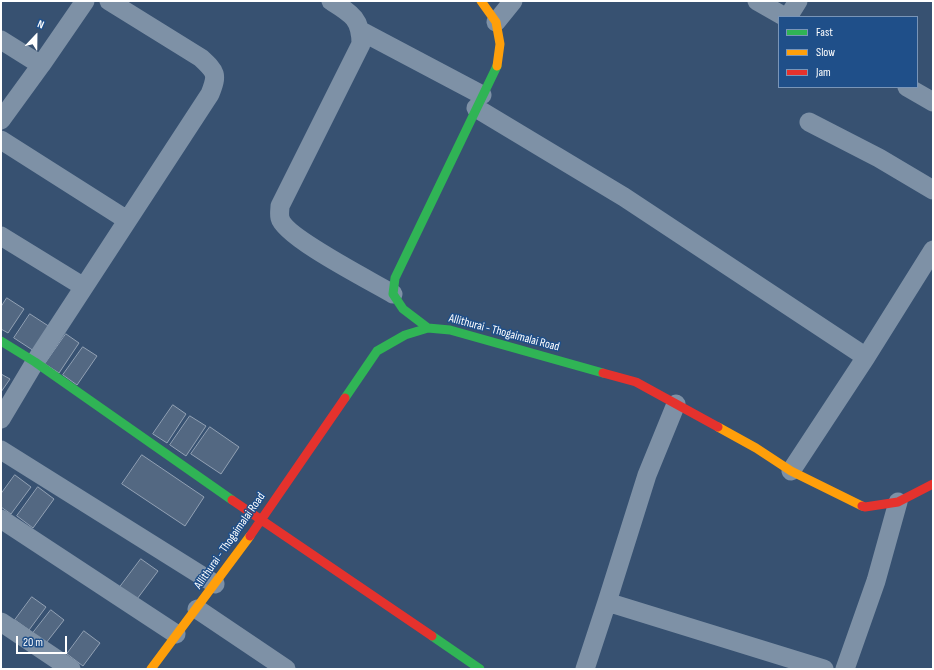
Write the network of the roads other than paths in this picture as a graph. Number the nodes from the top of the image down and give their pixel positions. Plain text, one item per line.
1 (85, 1) edge
2 (109, 1) edge
3 (481, 1) edge
4 (513, 1) edge
5 (757, 1) edge
6 (798, 1) edge
7 (342, 4) edge
8 (784, 16) edge
9 (787, 16) edge
10 (496, 22) junction
11 (361, 31) junction
12 (1, 40) edge
13 (41, 65) junction
14 (909, 88) edge
15 (479, 101) junction
16 (933, 102) edge
17 (1, 120) edge
18 (809, 122) dead end
19 (1, 140) edge
20 (933, 190) edge
21 (127, 220) junction
22 (1, 236) edge
23 (933, 250) edge
24 (84, 287) junction
25 (393, 294) junction
26 (428, 328) junction
27 (1, 341) edge
28 (866, 357) junction
29 (35, 362) junction
30 (676, 404) junction
31 (1, 419) edge
32 (1, 450) edge
33 (791, 471) junction
34 (933, 484) edge
35 (898, 502) junction
36 (1, 519) edge
37 (261, 520) junction
38 (215, 584) junction
39 (607, 602) junction
40 (197, 608) junction
41 (1, 622) edge
42 (176, 634) junction
43 (71, 669) edge
44 (151, 669) edge
45 (286, 669) edge
46 (480, 669) edge
47 (585, 669) edge
48 (824, 669) edge
49 (845, 669) edge

1 - 13 street
2 - 21 street
3 - 10 main road
4 - 10 street
5 - 8 street
6 - 9 street
7 - 11 street
10 - 15 main road
11 - 15 street
11 - 25 street
12 - 13 street
13 - 17 street
14 - 16 street
15 - 25 main road
15 - 28 street
18 - 20 street
19 - 21 street
21 - 24 street
22 - 24 street
23 - 28 street
24 - 29 street
25 - 26 main road
26 - 30 main road, Allithurai - Thogaimalai Road
26 - 37 main road, Allithurai - Thogaimalai Road
27 - 29 main road
28 - 33 street
29 - 31 street
29 - 37 main road
30 - 33 main road, Allithurai - Thogaimalai Road
30 - 39 street
32 - 38 street
33 - 35 main road, Allithurai - Thogaimalai Road
34 - 35 main road, Allithurai - Thogaimalai Road
35 - 49 street
36 - 42 street
37 - 38 main road, Allithurai - Thogaimalai Road
37 - 46 main road
38 - 40 main road, Allithurai - Thogaimalai Road
39 - 47 street
39 - 48 street
40 - 42 main road, Allithurai - Thogaimalai Road
40 - 45 street
41 - 43 street
42 - 44 main road, Allithurai - Thogaimalai Road

